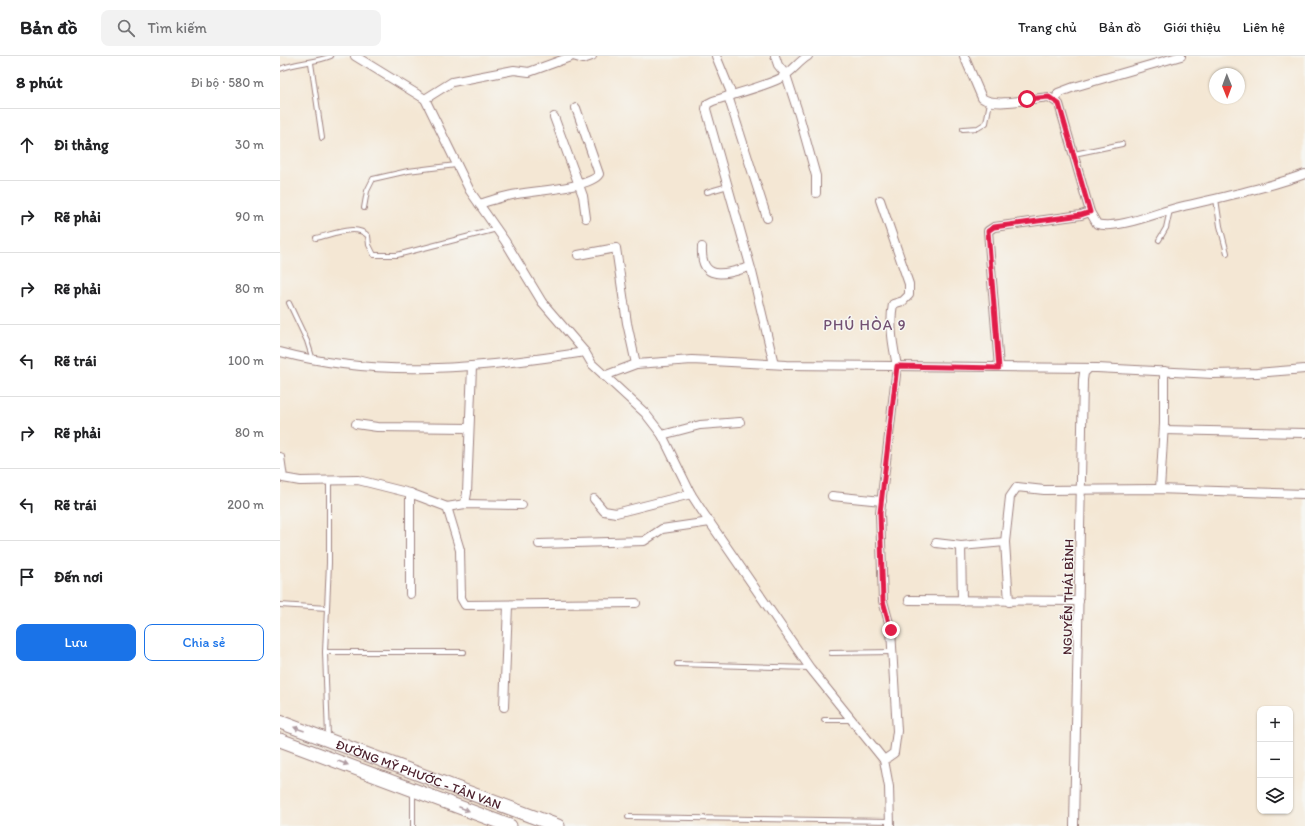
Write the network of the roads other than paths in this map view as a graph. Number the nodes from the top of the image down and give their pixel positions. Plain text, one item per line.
1 (331, 56) edge
2 (355, 56) edge
3 (592, 56) edge
4 (716, 56) edge
5 (775, 56) edge
6 (808, 56) edge
7 (964, 56) edge
8 (1181, 56) edge
9 (311, 63) junction
10 (280, 69) edge
11 (786, 75) junction
12 (730, 95) junction
13 (424, 99) junction
14 (1056, 100) junction
15 (990, 102) junction
16 (576, 108) dead end
17 (554, 117) dead end
18 (963, 129) dead end
19 (322, 138) dead end
20 (1122, 144) dead end
21 (1074, 154) junction
22 (456, 165) junction
23 (1305, 174) edge
24 (578, 184) junction
25 (728, 186) junction
26 (707, 192) dead end
27 (816, 193) dead end
28 (1216, 199) junction
29 (880, 200) dead end
30 (479, 204) junction
31 (364, 208) dead end
32 (1170, 210) junction
33 (1090, 212) junction
34 (586, 218) dead end
35 (767, 218) dead end
36 (497, 229) junction
37 (316, 238) dead end
38 (1158, 240) dead end
39 (702, 247) dead end
40 (1227, 253) dead end
41 (578, 255) dead end
42 (750, 267) junction
43 (289, 303) dead end
44 (280, 352) edge
45 (585, 352) junction
46 (313, 360) junction
47 (636, 364) junction
48 (774, 364) junction
49 (472, 366) junction
50 (897, 366) junction
51 (999, 368) junction
52 (1088, 369) junction
53 (1305, 369) edge
54 (1164, 371) junction
55 (604, 376) junction
56 (740, 422) dead end
57 (356, 424) dead end
58 (469, 428) junction
59 (1164, 430) junction
60 (1305, 434) edge
61 (662, 435) junction
62 (280, 457) edge
63 (329, 480) junction
64 (1082, 489) junction
65 (1160, 489) junction
66 (410, 493) junction
67 (691, 494) junction
68 (1305, 494) edge
69 (832, 496) dead end
70 (594, 499) dead end
71 (882, 501) junction
72 (465, 504) junction
73 (522, 505) dead end
74 (447, 507) junction
75 (710, 522) junction
76 (1004, 542) junction
77 (936, 543) dead end
78 (539, 544) dead end
79 (961, 546) junction
80 (410, 594) dead end
81 (909, 600) dead end
82 (962, 601) junction
83 (1079, 601) junction
84 (1009, 602) junction
85 (636, 603) dead end
86 (280, 605) edge
87 (508, 605) junction
88 (327, 608) junction
89 (325, 652) junction
90 (464, 652) dead end
91 (892, 652) junction
92 (831, 653) dead end
93 (677, 664) dead end
94 (810, 668) junction
95 (504, 707) dead end
96 (824, 720) dead end
97 (851, 720) junction
98 (280, 722) edge
99 (328, 739) junction
100 (280, 740) edge
101 (884, 760) junction
102 (413, 790) junction
103 (628, 817) dead end
104 (890, 824) edge
105 (413, 826) edge
106 (510, 826) edge
107 (558, 826) edge
108 (1074, 826) edge

1 - 9 lane
2 - 13 street
3 - 13 street
4 - 12 street
5 - 11 street
6 - 11 street
7 - 15 street
8 - 14 street
9 - 10 lane
9 - 19 lane
11 - 12 street
11 - 27 street
12 - 25 street
12 - 35 street
13 - 22 street
14 - 15 street
14 - 21 street
15 - 18 lane
16 - 24 street
17 - 24 street
20 - 21 lane
21 - 33 street
22 - 30 street
22 - 31 lane
23 - 28 street
24 - 30 street
24 - 34 street
25 - 26 lane
25 - 42 street
28 - 32 street
28 - 40 lane
29 - 50 street
30 - 36 street
32 - 33 street
32 - 38 lane
33 - 51 street
36 - 37 lane
36 - 45 street
39 - 42 street
41 - 47 street
42 - 48 street
43 - 46 lane
44 - 46 street
45 - 49 street
45 - 55 street
46 - 49 street
47 - 48 street
47 - 55 street
48 - 50 street
49 - 58 street
50 - 51 street
50 - 71 street
51 - 52 street
52 - 54 street
52 - 64 street, NGUYỄN THÁI BÌNH
53 - 54 street
54 - 59 street
55 - 61 street
56 - 61 street
57 - 58 street
58 - 72 street
59 - 60 street
59 - 65 street
61 - 67 street
62 - 63 street
63 - 66 street
63 - 88 lane
64 - 65 street
64 - 76 street
64 - 83 street, NGUYỄN THÁI BÌNH
65 - 68 street
66 - 74 street
66 - 80 street
67 - 70 street
67 - 75 street
69 - 71 street
71 - 91 street
72 - 73 street
72 - 74 street
74 - 87 street
75 - 78 street
75 - 94 street
76 - 79 street
76 - 84 street
77 - 79 street
79 - 82 street
81 - 82 street
82 - 84 street
83 - 84 street
83 - 108 street, NGUYỄN THÁI BÌNH
85 - 87 street
86 - 88 lane
87 - 95 street
88 - 89 lane
89 - 90 lane
89 - 99 lane
91 - 92 lane
91 - 101 street
93 - 94 lane
94 - 97 street
96 - 97 lane
97 - 101 street
99 -> 98 main road, ĐƯỜNG MỸ PHƯỚC - TÂN VẠN
99 - 107 main road, ĐƯỜNG MỸ PHƯỚC - TÂN VẠN
100 -> 102 main road, ĐƯỜNG MỸ PHƯỚC - TÂN VẠN
101 - 104 street
102 - 105 lane
102 -> 106 main road, ĐƯỜNG MỸ PHƯỚC - TÂN VẠN
103 - 104 lane

